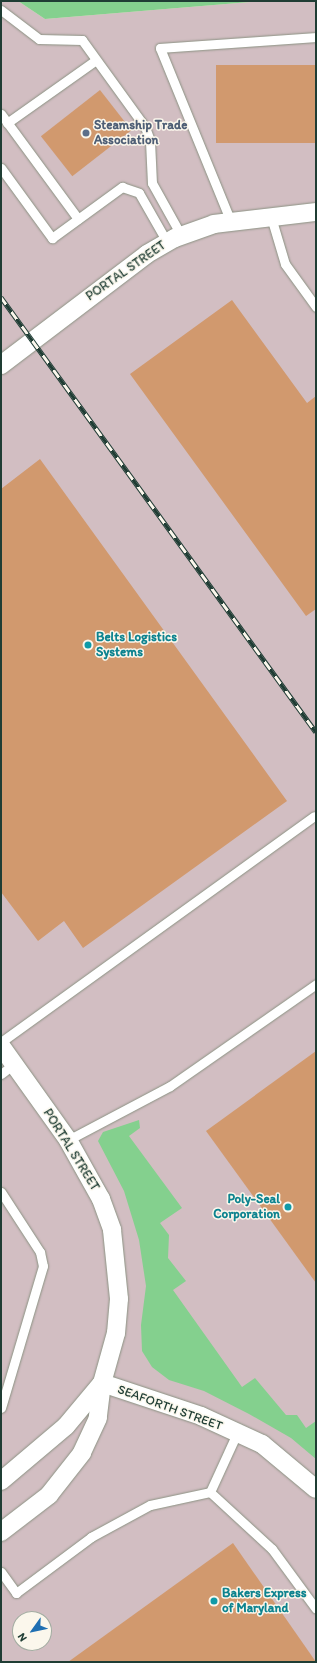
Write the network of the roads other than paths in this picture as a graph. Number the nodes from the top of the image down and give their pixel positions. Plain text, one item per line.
1 (1, 10) edge
2 (316, 37) edge
3 (96, 60) junction
4 (1, 114) edge
5 (7, 123) junction
6 (1, 168) edge
7 (316, 212) edge
8 (271, 217) junction
9 (78, 219) junction
10 (231, 222) junction
11 (174, 238) junction
12 (316, 307) edge
13 (1, 365) edge
14 (314, 816) dead end
15 (316, 984) edge
16 (1, 1042) edge
17 (1, 1046) edge
18 (8, 1069) edge
19 (68, 1140) junction
20 (1, 1192) edge
21 (102, 1383) junction
22 (1, 1408) edge
23 (237, 1433) junction
24 (1, 1481) edge
25 (316, 1489) edge
26 (210, 1492) junction
27 (1, 1532) edge
28 (1, 1572) edge
29 (316, 1609) edge

1 - 3 lane
2 - 10 lane
3 - 5 lane
3 - 11 lane
4 - 5 lane
5 - 9 lane
6 - 9 lane
7 - 8 street, PORTAL STREET
8 - 10 street, PORTAL STREET
8 - 12 lane
9 - 11 lane
10 - 11 street, PORTAL STREET
11 - 13 street, PORTAL STREET
14 - 16 lane
15 - 19 lane
17 - 18 street, PORTAL STREET
18 - 19 street, PORTAL STREET
19 - 21 street, PORTAL STREET
20 - 22 lane
21 - 23 street, SEAFORTH STREET
21 - 24 street, PORTAL STREET
21 - 27 street, PORTAL STREET
23 - 25 street, SEAFORTH STREET
23 - 26 lane
26 - 28 lane
26 - 29 lane

